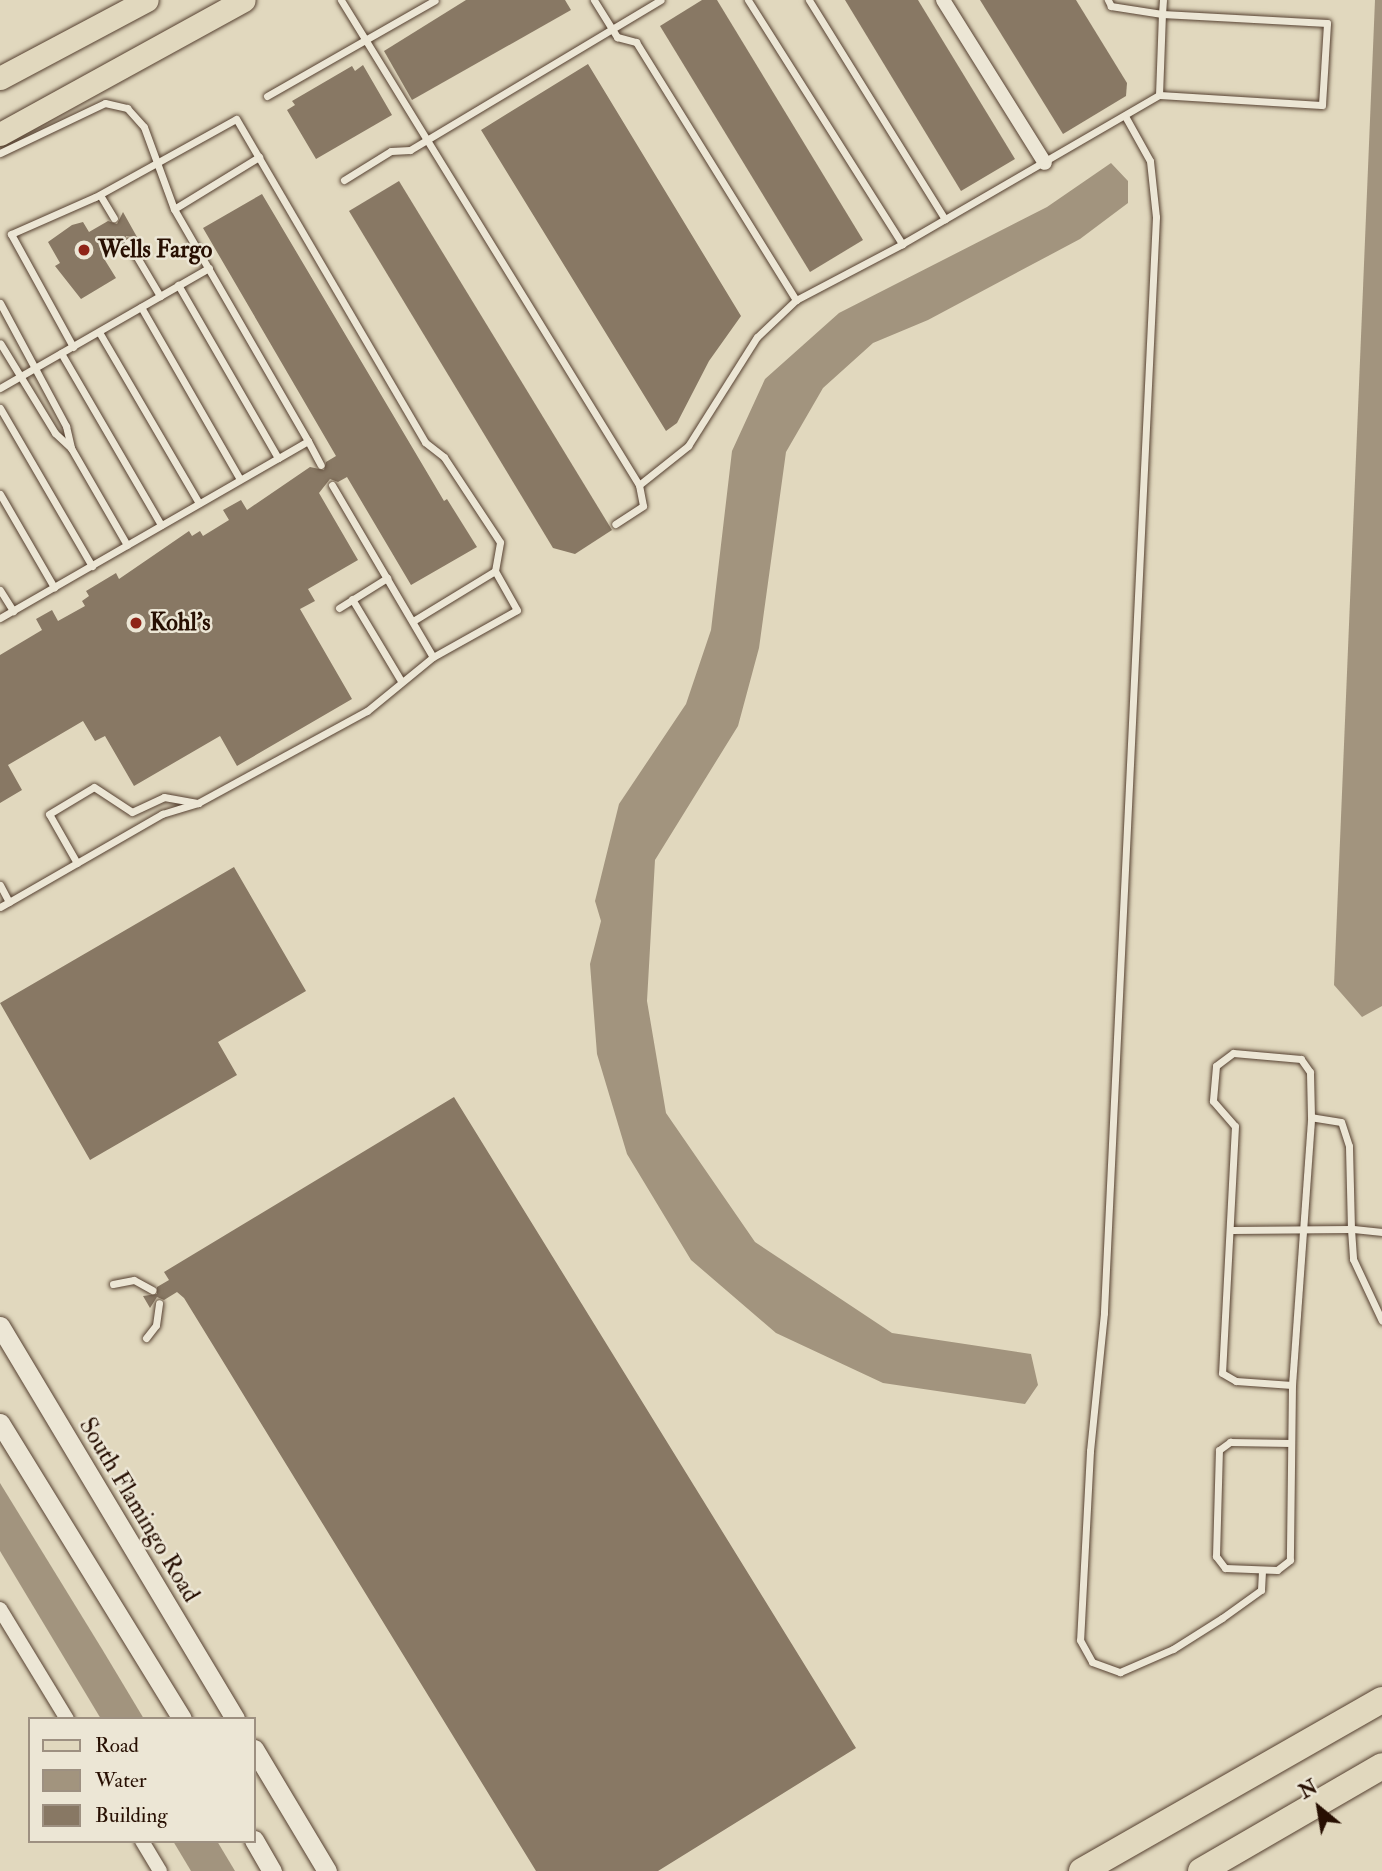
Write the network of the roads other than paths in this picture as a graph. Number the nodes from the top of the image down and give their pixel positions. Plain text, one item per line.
1 (147, 0) edge
2 (244, 0) edge
3 (341, 0) edge
4 (435, 0) edge
5 (594, 0) edge
6 (661, 0) edge
7 (748, 0) edge
8 (809, 0) edge
9 (943, 0) edge
10 (1108, 0) edge
11 (1163, 0) edge
12 (1162, 15) junction
13 (611, 28) junction
14 (365, 40) junction
15 (0, 78) edge
16 (1160, 95) junction
17 (267, 96) dead end
18 (1125, 116) junction
19 (0, 134) edge
20 (424, 140) junction
21 (0, 153) edge
22 (259, 157) junction
23 (158, 162) junction
24 (1045, 163) junction
25 (344, 180) dead end
26 (100, 195) junction
27 (174, 209) junction
28 (114, 218) dead end
29 (945, 219) junction
30 (128, 243) dead end
31 (902, 244) junction
32 (209, 268) junction
33 (178, 285) junction
34 (160, 296) junction
35 (796, 300) junction
36 (0, 303) edge
37 (141, 307) junction
38 (99, 332) junction
39 (0, 343) edge
40 (73, 347) junction
41 (61, 353) junction
42 (35, 368) junction
43 (21, 376) junction
44 (0, 388) edge
45 (0, 408) edge
46 (308, 441) junction
47 (71, 449) junction
48 (278, 458) junction
49 (321, 465) dead end
50 (240, 479) junction
51 (332, 485) dead end
52 (639, 485) junction
53 (0, 495) edge
54 (199, 503) junction
55 (615, 524) dead end
56 (161, 525) junction
57 (127, 545) junction
58 (92, 566) junction
59 (495, 571) junction
60 (387, 578) junction
61 (54, 587) junction
62 (0, 590) edge
63 (352, 599) junction
64 (339, 608) dead end
65 (13, 611) junction
66 (0, 618) edge
67 (413, 621) junction
68 (433, 657) junction
69 (401, 681) junction
70 (198, 803) junction
71 (77, 863) junction
72 (0, 885) edge
73 (9, 902) junction
74 (0, 907) edge
75 (1311, 1117) junction
76 (1351, 1229) junction
77 (1231, 1230) junction
78 (1304, 1232) junction
79 (1382, 1232) edge
80 (113, 1284) dead end
81 (152, 1290) dead end
82 (159, 1303) dead end
83 (1382, 1321) edge
84 (0, 1325) edge
85 (146, 1338) dead end
86 (1292, 1385) junction
87 (0, 1423) edge
88 (1291, 1443) junction
89 (1262, 1570) junction
90 (0, 1609) edge
91 (1382, 1700) edge
92 (66, 1717) edge
93 (181, 1717) edge
94 (235, 1717) edge
95 (256, 1752) edge
96 (1382, 1766) edge
97 (143, 1843) edge
98 (256, 1843) edge
99 (160, 1871) edge
100 (272, 1871) edge
101 (327, 1871) edge
102 (1082, 1871) edge
103 (1201, 1871) edge

1 - 15 main road
2 - 19 main road
3 - 14 lane
4 - 14 lane
5 - 13 lane
6 - 13 lane
7 - 31 lane
8 - 29 lane
9 - 24 street
10 - 12 lane
11 - 12 lane
12 - 16 lane
12 - 16 lane
13 - 20 lane
13 - 35 lane
14 - 17 lane
14 - 20 lane
16 - 18 lane
18 - 24 lane
18 - 89 lane
20 - 25 lane
20 - 52 lane
21 - 23 lane
22 - 23 lane
22 - 27 lane
22 - 59 lane
23 - 26 lane
23 - 27 lane
24 - 29 lane
26 - 28 lane
26 - 40 lane
27 - 32 lane
29 - 31 lane
30 - 34 lane
31 - 35 lane
32 - 33 lane
32 - 46 lane
33 - 34 lane
33 - 48 lane
34 - 37 lane
35 - 52 lane
36 - 42 lane
37 - 38 lane
37 - 50 lane
38 - 40 lane
38 - 54 lane
39 - 43 lane
40 - 41 lane
41 - 42 lane
41 - 56 lane
42 - 43 lane
42 - 47 lane
43 - 44 lane
43 - 47 lane
45 - 58 lane
46 - 48 lane
46 - 49 lane
47 - 57 lane
48 - 50 lane
50 - 54 lane
51 - 60 lane
52 - 55 lane
53 - 61 lane
54 - 56 lane
56 - 57 lane
57 - 58 lane
58 - 61 lane
59 - 67 lane
59 - 68 lane
60 - 63 lane
60 - 67 lane
61 - 65 lane
62 - 65 lane
63 - 64 lane
63 - 69 lane
65 - 66 lane
67 - 68 lane
68 - 69 lane
69 - 70 lane
70 - 71 lane
70 - 71 lane
71 - 73 lane
72 - 73 lane
73 - 74 lane
75 - 76 lane
75 - 77 lane
75 - 78 lane
76 - 78 lane
76 - 79 lane
76 - 83 lane
77 - 78 lane
77 - 86 lane
78 - 86 lane
80 - 81 lane
82 - 85 lane
84 - 94 main road, South Flamingo Road
86 - 88 lane
87 - 93 main road
88 - 89 lane
88 - 89 lane
90 - 92 street
91 - 102 highway
95 - 101 main road
96 - 103 highway
97 - 99 street
98 - 100 main road

